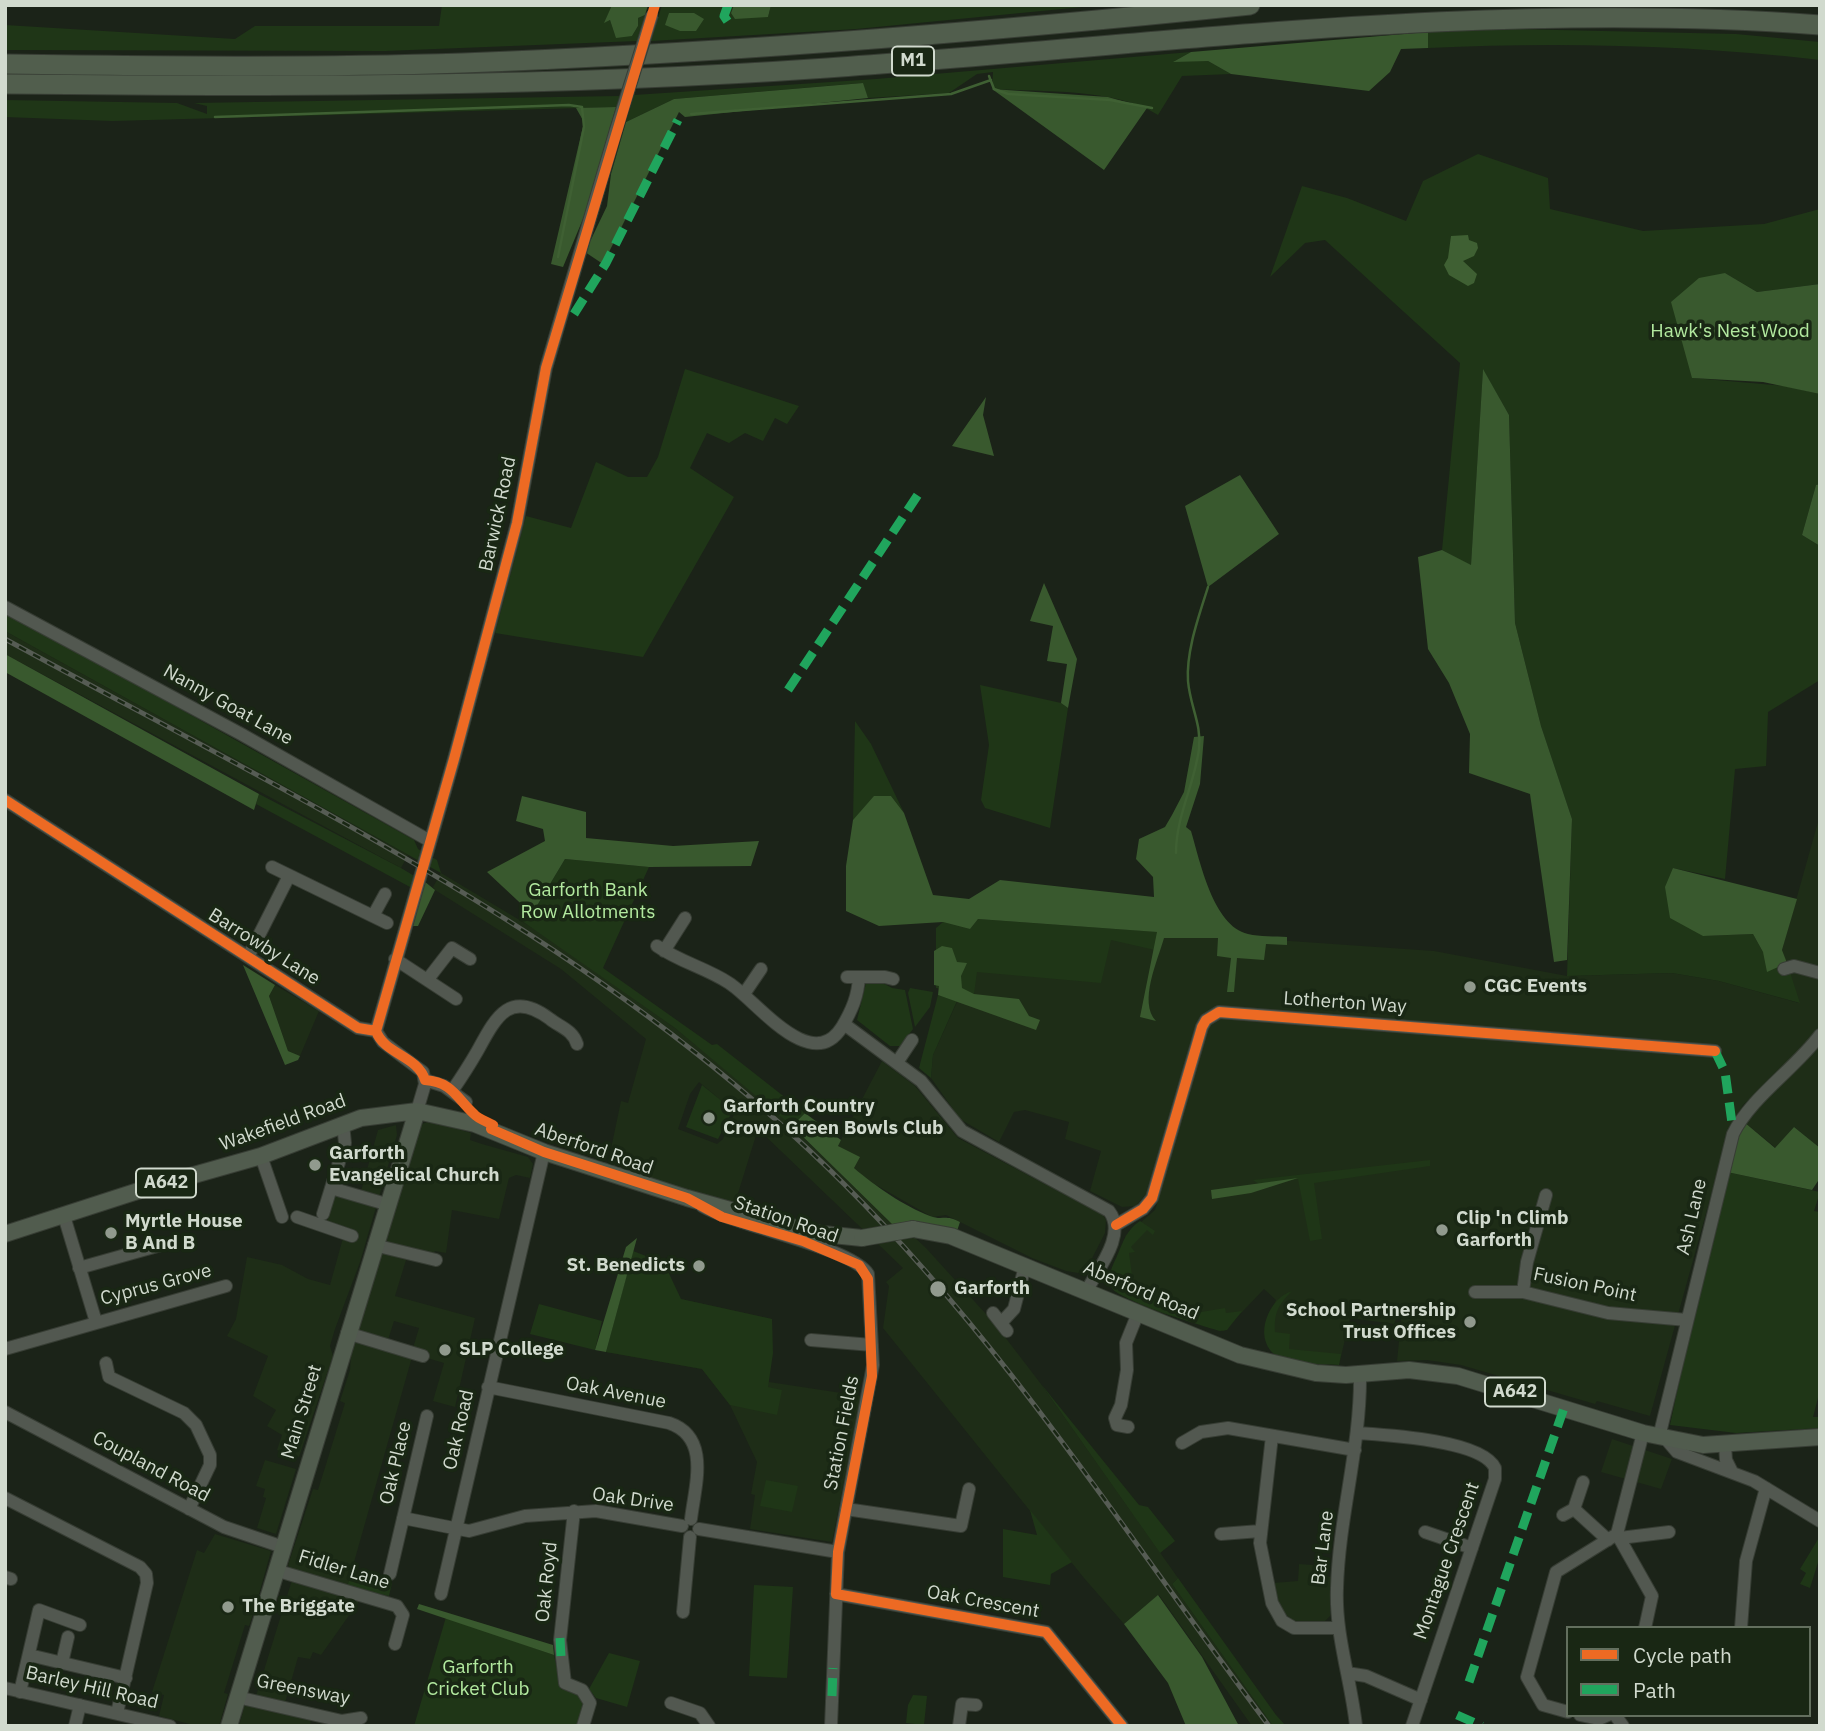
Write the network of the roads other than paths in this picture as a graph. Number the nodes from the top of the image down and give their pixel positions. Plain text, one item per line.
1 (1250, 5) edge
2 (653, 10) edge
3 (1820, 25) edge
4 (5, 64) edge
5 (5, 84) edge
6 (5, 607) edge
7 (5, 800) edge
8 (430, 841) junction
9 (272, 867) dead end
10 (289, 877) junction
11 (384, 894) dead end
12 (373, 916) junction
13 (685, 918) dead end
14 (387, 923) dead end
15 (248, 957) junction
16 (395, 959) junction
17 (471, 959) dead end
18 (1784, 969) dead end
19 (761, 970) dead end
20 (1820, 973) edge
21 (428, 979) junction
22 (893, 979) dead end
23 (458, 982) dead end
24 (744, 994) junction
25 (844, 1024) junction
26 (376, 1031) junction
27 (1820, 1035) edge
28 (912, 1040) dead end
29 (577, 1044) dead end
30 (1715, 1051) dead end
31 (898, 1061) junction
32 (425, 1080) junction
33 (452, 1091) junction
34 (466, 1102) dead end
35 (416, 1111) junction
36 (343, 1124) junction
37 (544, 1152) junction
38 (261, 1156) junction
39 (331, 1188) junction
40 (1546, 1195) dead end
41 (687, 1198) junction
42 (386, 1204) junction
43 (323, 1214) dead end
44 (64, 1216) junction
45 (282, 1217) dead end
46 (297, 1217) dead end
47 (1116, 1225) junction
48 (5, 1234) edge
49 (366, 1241) junction
50 (161, 1245) dead end
51 (436, 1260) dead end
52 (1025, 1266) junction
53 (79, 1268) junction
54 (869, 1279) joint
55 (226, 1286) dead end
56 (1087, 1290) junction
57 (1523, 1292) junction
58 (1475, 1293) dead end
59 (1138, 1313) junction
60 (1687, 1320) junction
61 (96, 1322) junction
62 (1000, 1322) dead end
63 (347, 1333) junction
64 (810, 1340) dead end
65 (873, 1345) junction
66 (5, 1349) edge
67 (423, 1356) dead end
68 (106, 1363) dead end
69 (1360, 1374) junction
70 (488, 1387) junction
71 (5, 1412) edge
72 (427, 1416) dead end
73 (1128, 1427) dead end
74 (1357, 1433) junction
75 (1272, 1436) junction
76 (1656, 1436) junction
77 (1820, 1437) edge
78 (1182, 1443) dead end
79 (1726, 1445) junction
80 (1355, 1450) junction
81 (1732, 1472) junction
82 (1583, 1482) dead end
83 (1766, 1488) junction
84 (969, 1489) dead end
85 (5, 1498) edge
86 (189, 1509) junction
87 (846, 1509) junction
88 (574, 1511) junction
89 (403, 1518) junction
90 (1820, 1521) edge
91 (691, 1528) junction
92 (456, 1530) junction
93 (1260, 1531) junction
94 (1669, 1531) dead end
95 (1425, 1532) dead end
96 (1221, 1534) dead end
97 (1615, 1537) junction
98 (283, 1547) junction
99 (1472, 1548) junction
100 (838, 1552) junction
101 (275, 1570) junction
102 (390, 1574) dead end
103 (441, 1594) dead end
104 (836, 1594) junction
105 (683, 1612) dead end
106 (80, 1625) dead end
107 (1645, 1626) edge
108 (1741, 1626) edge
109 (1339, 1628) junction
110 (68, 1637) dead end
111 (395, 1644) dead end
112 (29, 1656) junction
113 (62, 1663) junction
114 (1347, 1673) junction
115 (125, 1678) junction
116 (5, 1688) edge
117 (20, 1692) junction
118 (237, 1697) junction
119 (1421, 1700) junction
120 (671, 1703) dead end
121 (80, 1705) junction
122 (976, 1705) dead end
123 (1566, 1711) edge
124 (117, 1713) junction
125 (360, 1718) dead end
126 (163, 1725) edge
127 (75, 1726) edge
128 (229, 1726) edge
129 (583, 1726) edge
130 (709, 1726) edge
131 (831, 1726) edge
132 (959, 1726) edge
133 (1122, 1726) edge
134 (1356, 1726) edge
135 (1412, 1726) edge

1 - 4 highway, M1
2 - 8 street, Barwick Road, bridge
3 - 5 highway, M1
6 - 8 street, Nanny Goat Lane
7 - 15 street, Barrowby Lane
8 - 16 street, Barwick Road
9 - 10 street
10 - 12 street
10 - 15 street
11 - 12 street
12 - 14 street
13 - 24 street
15 - 26 street, Barrowby Lane
16 - 21 street
16 - 26 street, Barwick Road
17 - 21 street
18 - 20 street
19 - 24 street
21 - 23 street
22 - 25 street
24 - 25 street
25 - 31 street
26 - 32 street, Barrowby Lane
27 - 60 street, Ash Lane
28 - 31 street
29 - 33 street
30 - 47 street, Lotherton Way
31 - 47 street
32 - 33 street, Barrowby Lane
32 - 35 street
33 - 34 street, Barrowby Lane
35 - 36 main road, Wakefield Road / A642
35 - 37 main road, Aberford Road / A642
35 - 42 main road, Main Street
36 - 38 main road, Wakefield Road / A642
36 - 39 street
37 - 41 main road, Aberford Road / A642
37 - 70 street, Oak Road
38 - 44 main road, Wakefield Road / A642
38 - 45 street
39 - 42 street
39 - 43 street
40 - 57 street
41 - 52 main road, Aberford Road / A642, bridge
41 - 54 street, Station Road
42 - 49 main road, Main Street
44 - 48 main road, Wakefield Road / A642
44 - 53 street
46 - 49 street
47 - 56 street
49 - 51 street
49 - 63 main road, Main Street
50 - 53 street, Cyprus Grove
52 - 56 main road, Aberford Road / A642
52 - 62 street
53 - 61 street
54 - 65 street, Station Fields
55 - 61 street, Cyprus Grove
56 - 59 main road, Aberford Road / A642
57 - 58 street, Fusion Point
57 - 60 street, Fusion Point
59 - 69 main road, Aberford Road / A642
59 - 73 street
60 - 76 street, Ash Lane
61 - 66 street, Cyprus Grove
63 - 67 street
63 - 98 main road, Main Street
64 - 65 street
65 - 87 street, Station Fields
68 - 86 street
69 - 74 street, Bar Lane
69 - 76 main road, Aberford Road / A642
70 - 91 street, Oak Avenue
70 - 92 street, Oak Road
71 - 86 street, Coupland Road
72 - 89 street, Oak Place
74 - 80 street, Bar Lane
74 - 99 street, Montague Crescent
75 - 78 street
75 - 80 street
75 - 93 street
76 - 79 main road, Aberford Road / A642
76 - 81 street
76 - 97 street, Ash Lane
77 - 79 main road, Aberford Road / A642
79 - 81 street
80 - 109 street, Bar Lane
81 - 83 street
82 - 97 street
83 - 90 street
83 - 108 street
84 - 87 street
85 - 115 street
86 - 98 street, Coupland Road
87 - 100 street, Station Fields
88 - 91 street, Oak Drive
88 - 92 street, Oak Drive
88 - 129 street, Oak Royd
89 - 92 street, Oak Place
89 - 102 street, Oak Place
91 - 100 street, Oak Drive
91 - 105 street, Oak Avenue
92 - 103 street, Oak Road
93 - 96 street
93 - 109 street
94 - 97 street
95 - 99 street
97 - 107 street
97 - 123 street
98 - 101 main road, Main Street
99 - 119 street, Montague Crescent
100 - 104 street, Station Fields
101 - 111 street, Fidler Lane
101 - 118 main road, Main Street
104 - 131 street, Station Fields
104 - 133 street, Oak Crescent
106 - 112 street
109 - 114 street, Bar Lane
110 - 113 street
112 - 113 street
112 - 117 street
113 - 115 street
114 - 119 street
114 - 134 street, Bar Lane
115 - 124 street
116 - 117 street, Barley Hill Road
117 - 121 street, Barley Hill Road
118 - 125 street, Greensway
118 - 128 main road, Main Street
119 - 135 street, Montague Crescent
120 - 130 street
121 - 124 street, Barley Hill Road
121 - 127 street
122 - 132 street
124 - 126 street, Barley Hill Road

